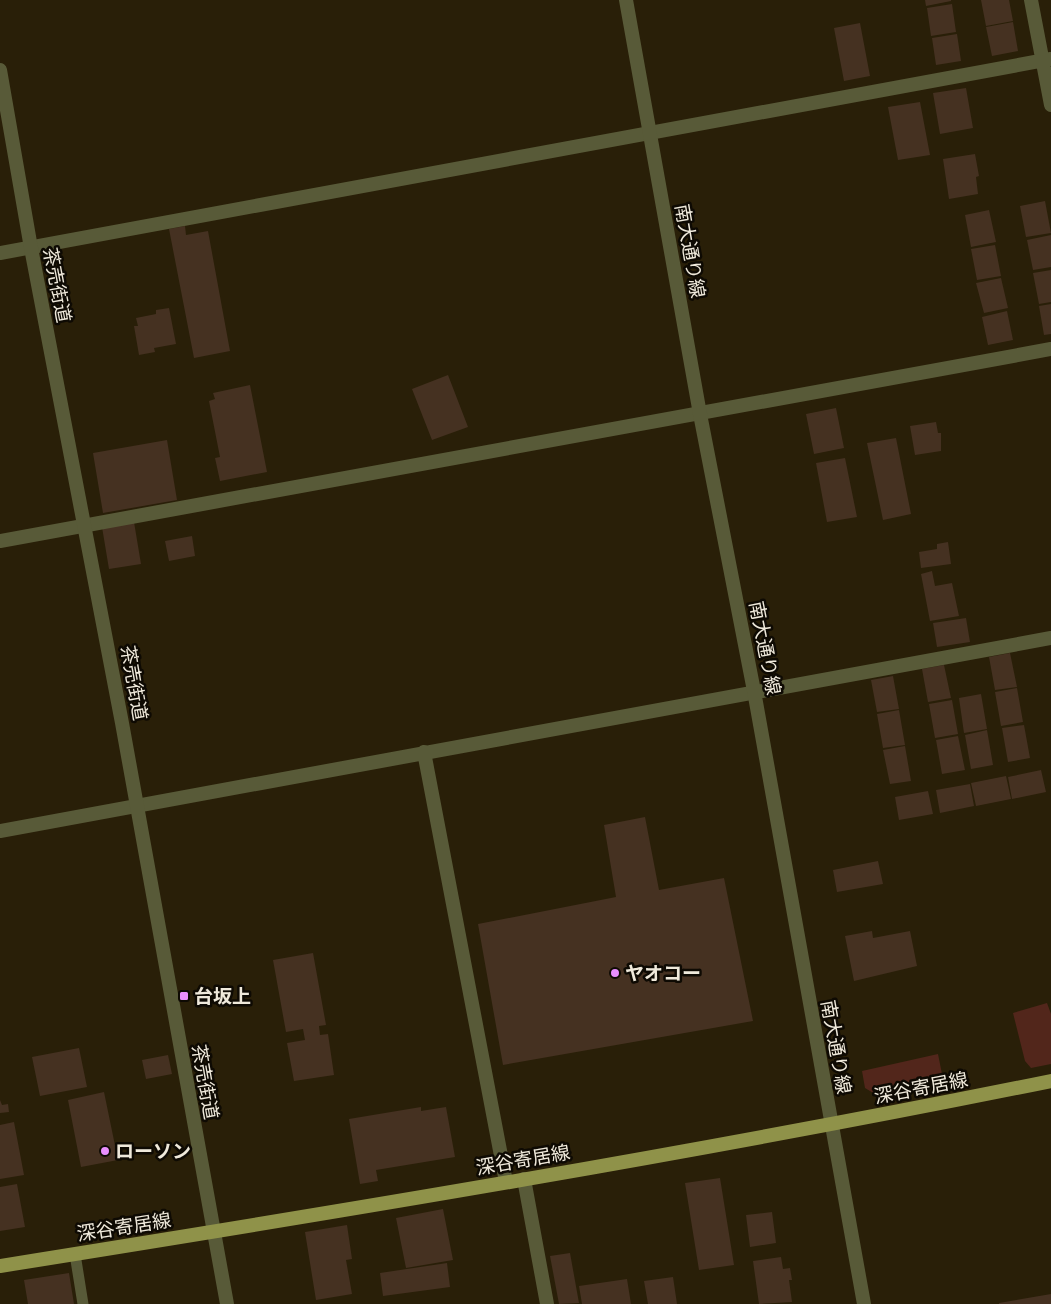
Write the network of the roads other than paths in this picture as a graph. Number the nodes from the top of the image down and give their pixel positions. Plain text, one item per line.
1 (626, 0) edge
2 (1031, 0) edge
3 (1047, 59) edge
4 (0, 70) edge
5 (1051, 105) edge
6 (651, 134) junction
7 (31, 248) junction
8 (0, 254) edge
9 (1051, 349) edge
10 (700, 414) junction
11 (86, 526) junction
12 (0, 541) edge
13 (1051, 638) edge
14 (754, 691) junction
15 (424, 752) junction
16 (136, 806) junction
17 (0, 831) edge
18 (1051, 1081) edge
19 (831, 1126) junction
20 (524, 1179) junction
21 (506, 1182) junction
22 (214, 1232) junction
23 (75, 1254) junction
24 (0, 1266) edge
25 (83, 1304) edge
26 (227, 1304) edge
27 (547, 1304) edge
28 (864, 1304) edge

1 - 6 street, 南大通り線
2 - 3 street
3 - 5 street
3 - 6 street
4 - 7 street, 茶売街道
6 - 7 street
6 - 10 street, 南大通り線
7 - 8 street
7 - 11 street, 茶売街道
9 - 10 street
10 - 11 street
10 - 14 street, 南大通り線
11 - 12 street
11 - 16 street, 茶売街道
13 - 14 street
14 - 15 street
14 - 19 street, 南大通り線
15 - 16 street
15 - 21 street
16 - 17 street
16 - 22 street, 茶売街道
18 - 19 main road, 深谷寄居線
19 - 20 main road, 深谷寄居線
19 - 28 street, 南大通り線
20 - 21 main road, 深谷寄居線
20 - 27 street
21 - 22 main road, 深谷寄居線
22 - 23 main road, 深谷寄居線
22 - 26 street, 茶売街道
23 - 24 main road, 深谷寄居線
23 - 25 lane

